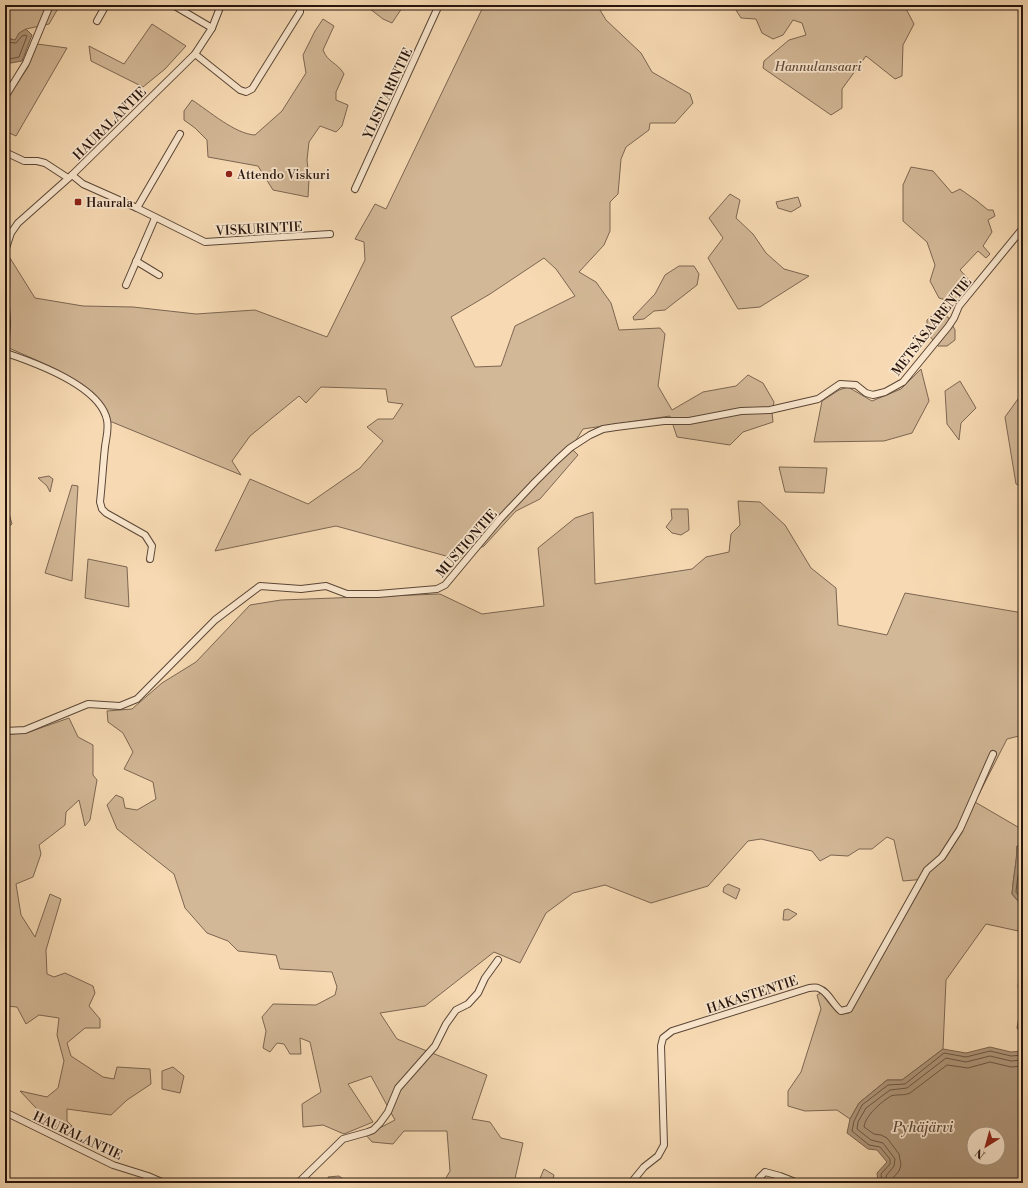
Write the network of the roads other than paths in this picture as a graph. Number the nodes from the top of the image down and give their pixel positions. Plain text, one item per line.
1 (50, 5) edge
2 (106, 5) edge
3 (174, 5) edge
4 (221, 5) edge
5 (300, 5) edge
6 (439, 5) edge
7 (97, 21) dead end
8 (212, 28) junction
9 (195, 54) junction
10 (5, 97) edge
11 (180, 134) dead end
12 (5, 152) edge
13 (70, 177) junction
14 (355, 189) dead end
15 (137, 208) junction
16 (155, 218) junction
17 (1023, 228) edge
18 (330, 234) dead end
19 (5, 251) edge
20 (136, 261) junction
21 (159, 275) dead end
22 (126, 285) dead end
23 (5, 290) edge
24 (6, 353) junction
25 (5, 362) edge
26 (770, 410) joint
27 (150, 559) dead end
28 (5, 731) edge
29 (994, 754) dead end
30 (498, 960) dead end
31 (5, 1112) edge
32 (164, 1183) edge
33 (298, 1183) edge
34 (631, 1183) edge
35 (758, 1183) edge
36 (798, 1183) edge

1 - 10 street
2 - 7 street
3 - 8 street
4 - 8 street, HAURALANTIE
5 - 9 street
6 - 14 street, YLISITARINTIE
8 - 9 street, HAURALANTIE
9 - 13 street, HAURALANTIE
11 - 15 street
12 - 13 street, VISKURINTIE
13 - 15 street, VISKURINTIE
13 - 19 street, HAURALANTIE
15 - 16 street, VISKURINTIE
16 - 18 street, VISKURINTIE
16 - 20 street
17 - 26 street, METSÄSAARENTIE
20 - 21 street
20 - 22 street
23 - 24 street
24 - 25 street
24 - 27 street
26 - 28 street, MUSTIONTIE
29 - 34 street, HAKASTENTIE
30 - 33 street
31 - 32 street, HAURALANTIE
35 - 36 street

